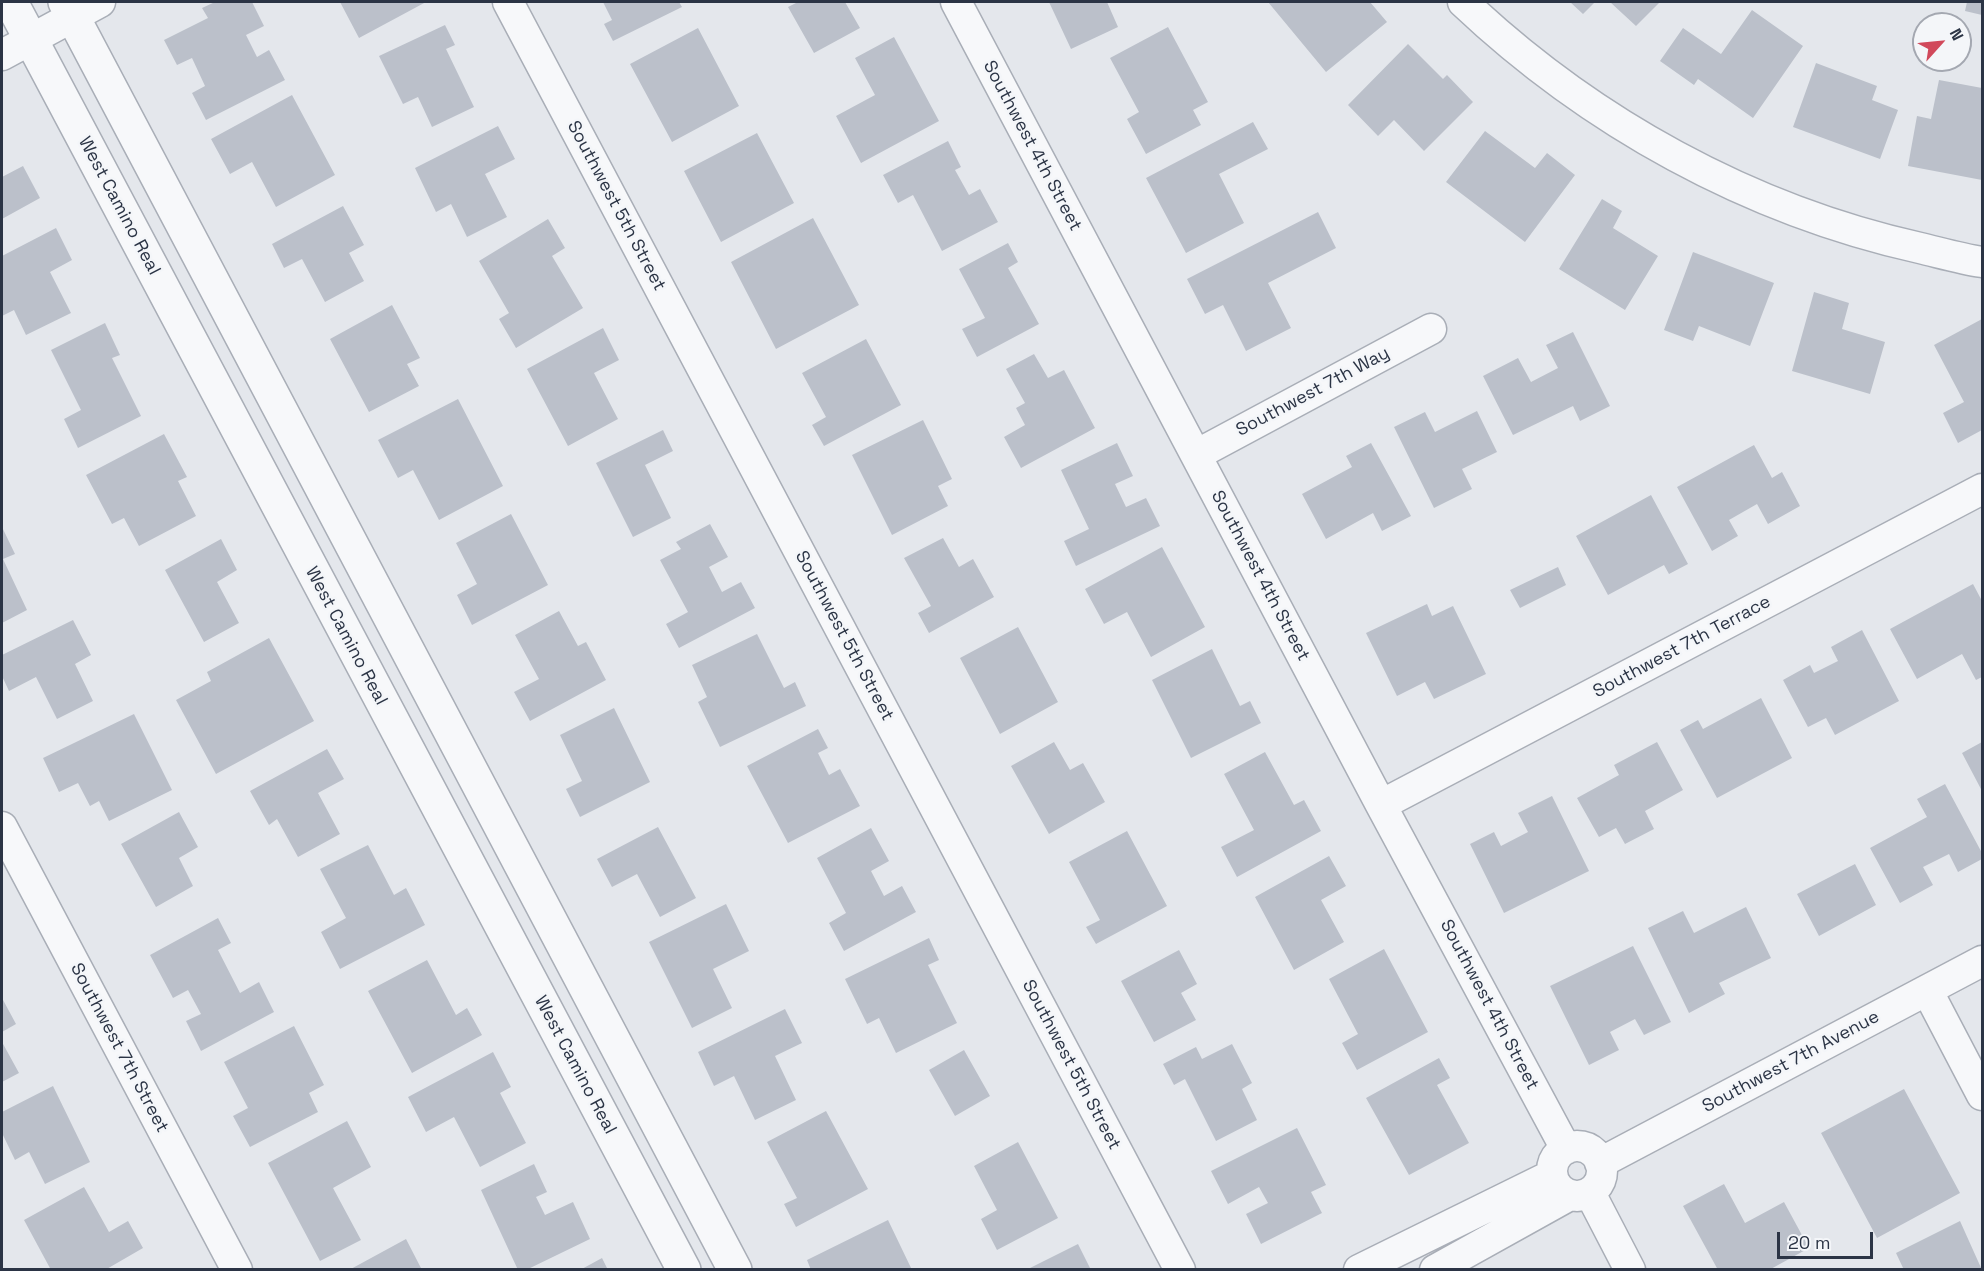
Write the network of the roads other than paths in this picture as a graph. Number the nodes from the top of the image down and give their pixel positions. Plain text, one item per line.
1 (11, 2) edge
2 (508, 2) edge
3 (956, 2) edge
4 (1463, 2) edge
5 (79, 6) edge
6 (30, 39) junction
7 (2, 55) edge
8 (1983, 262) edge
9 (1431, 329) dead end
10 (1196, 455) junction
11 (1983, 489) edge
12 (456, 740) junction
13 (414, 763) junction
14 (1381, 806) junction
15 (2, 827) edge
16 (1983, 961) edge
17 (1927, 990) junction
18 (1983, 1095) edge
19 (1570, 1178) junction
20 (237, 1269) edge
21 (684, 1269) edge
22 (735, 1269) edge
23 (1180, 1269) edge
24 (1359, 1269) edge
25 (1435, 1269) edge
26 (1630, 1269) edge

1 - 6 street, West Camino Real
2 - 23 street, Southwest 5th Street
3 - 10 street, Southwest 4th Street
4 - 8 street
5 - 6 street
5 - 12 street
6 - 7 street
6 - 13 street, West Camino Real
9 - 10 street, Southwest 7th Way
10 - 14 street, Southwest 4th Street
11 - 14 street, Southwest 7th Terrace
12 - 13 street
12 - 22 street
13 - 21 street, West Camino Real
14 - 19 street, Southwest 4th Street
15 - 20 street, Southwest 7th Street
16 - 17 street, Southwest 7th Avenue
17 - 18 street
17 - 19 street, Southwest 7th Avenue
19 - 24 street
19 - 25 street
19 - 26 street, Southwest 4th Street

